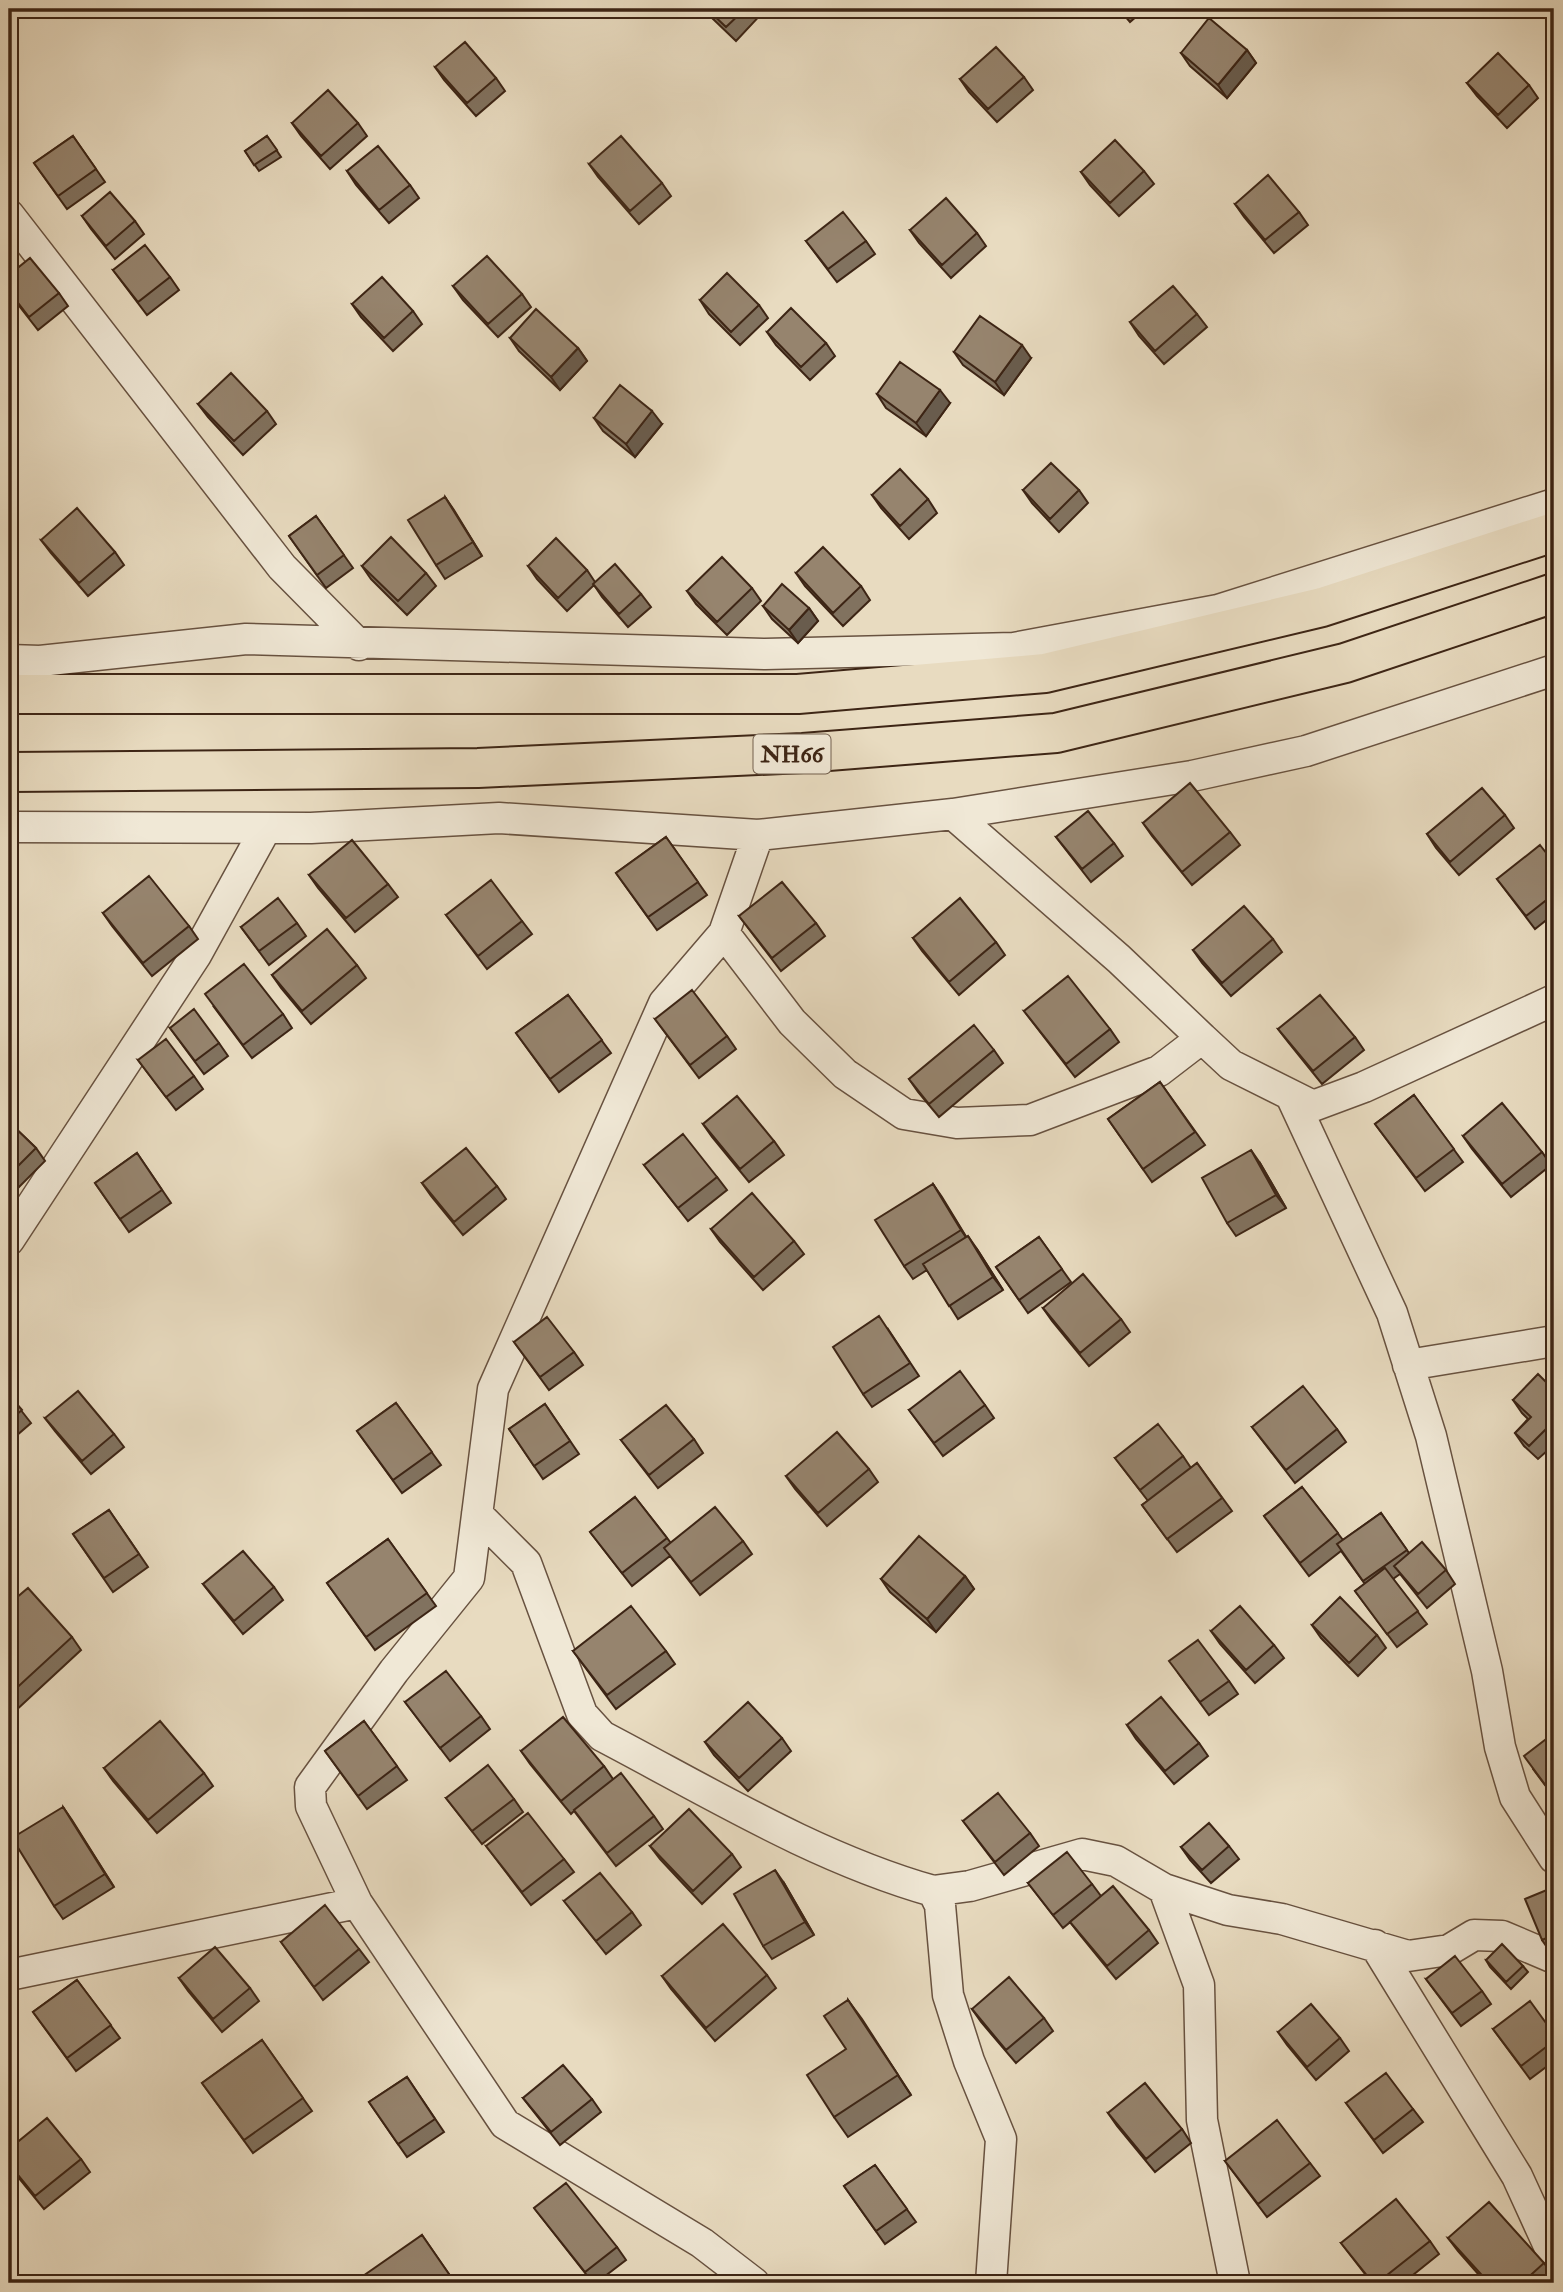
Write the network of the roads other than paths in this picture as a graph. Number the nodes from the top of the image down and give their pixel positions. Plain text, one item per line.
1 (9, 215) edge
2 (1554, 504) edge
3 (1554, 532) edge
4 (1554, 593) edge
5 (359, 645) junction
6 (9, 660) edge
7 (1554, 670) edge
8 (9, 694) edge
9 (9, 772) edge
10 (953, 814) junction
11 (9, 827) edge
12 (266, 828) junction
13 (758, 835) junction
14 (724, 933) junction
15 (1554, 1000) edge
16 (1202, 1038) junction
17 (1292, 1097) junction
18 (9, 1240) edge
19 (1554, 1341) edge
20 (1408, 1365) junction
21 (477, 1514) junction
22 (1554, 1858) edge
23 (1164, 1889) junction
24 (933, 1891) junction
25 (357, 1903) junction
26 (1375, 1945) junction
27 (1554, 1958) edge
28 (9, 1975) edge
29 (1554, 2257) edge
30 (754, 2283) edge
31 (991, 2283) edge
32 (1235, 2283) edge

1 - 5 street
2 - 5 street
3 - 8 highway
4 - 9 highway, NH66
5 - 6 street
7 - 10 street
10 - 13 street
10 - 16 street
11 - 12 street
12 - 13 street
12 - 18 street
13 - 14 street
14 - 16 street
14 - 21 street
15 - 17 street
16 - 17 street
17 - 20 street
19 - 20 street
20 - 22 street
21 - 24 street
21 - 25 street
23 - 24 street
23 - 26 street
23 - 32 street
24 - 31 street
25 - 28 street
25 - 30 street
26 - 27 street
26 - 29 street

